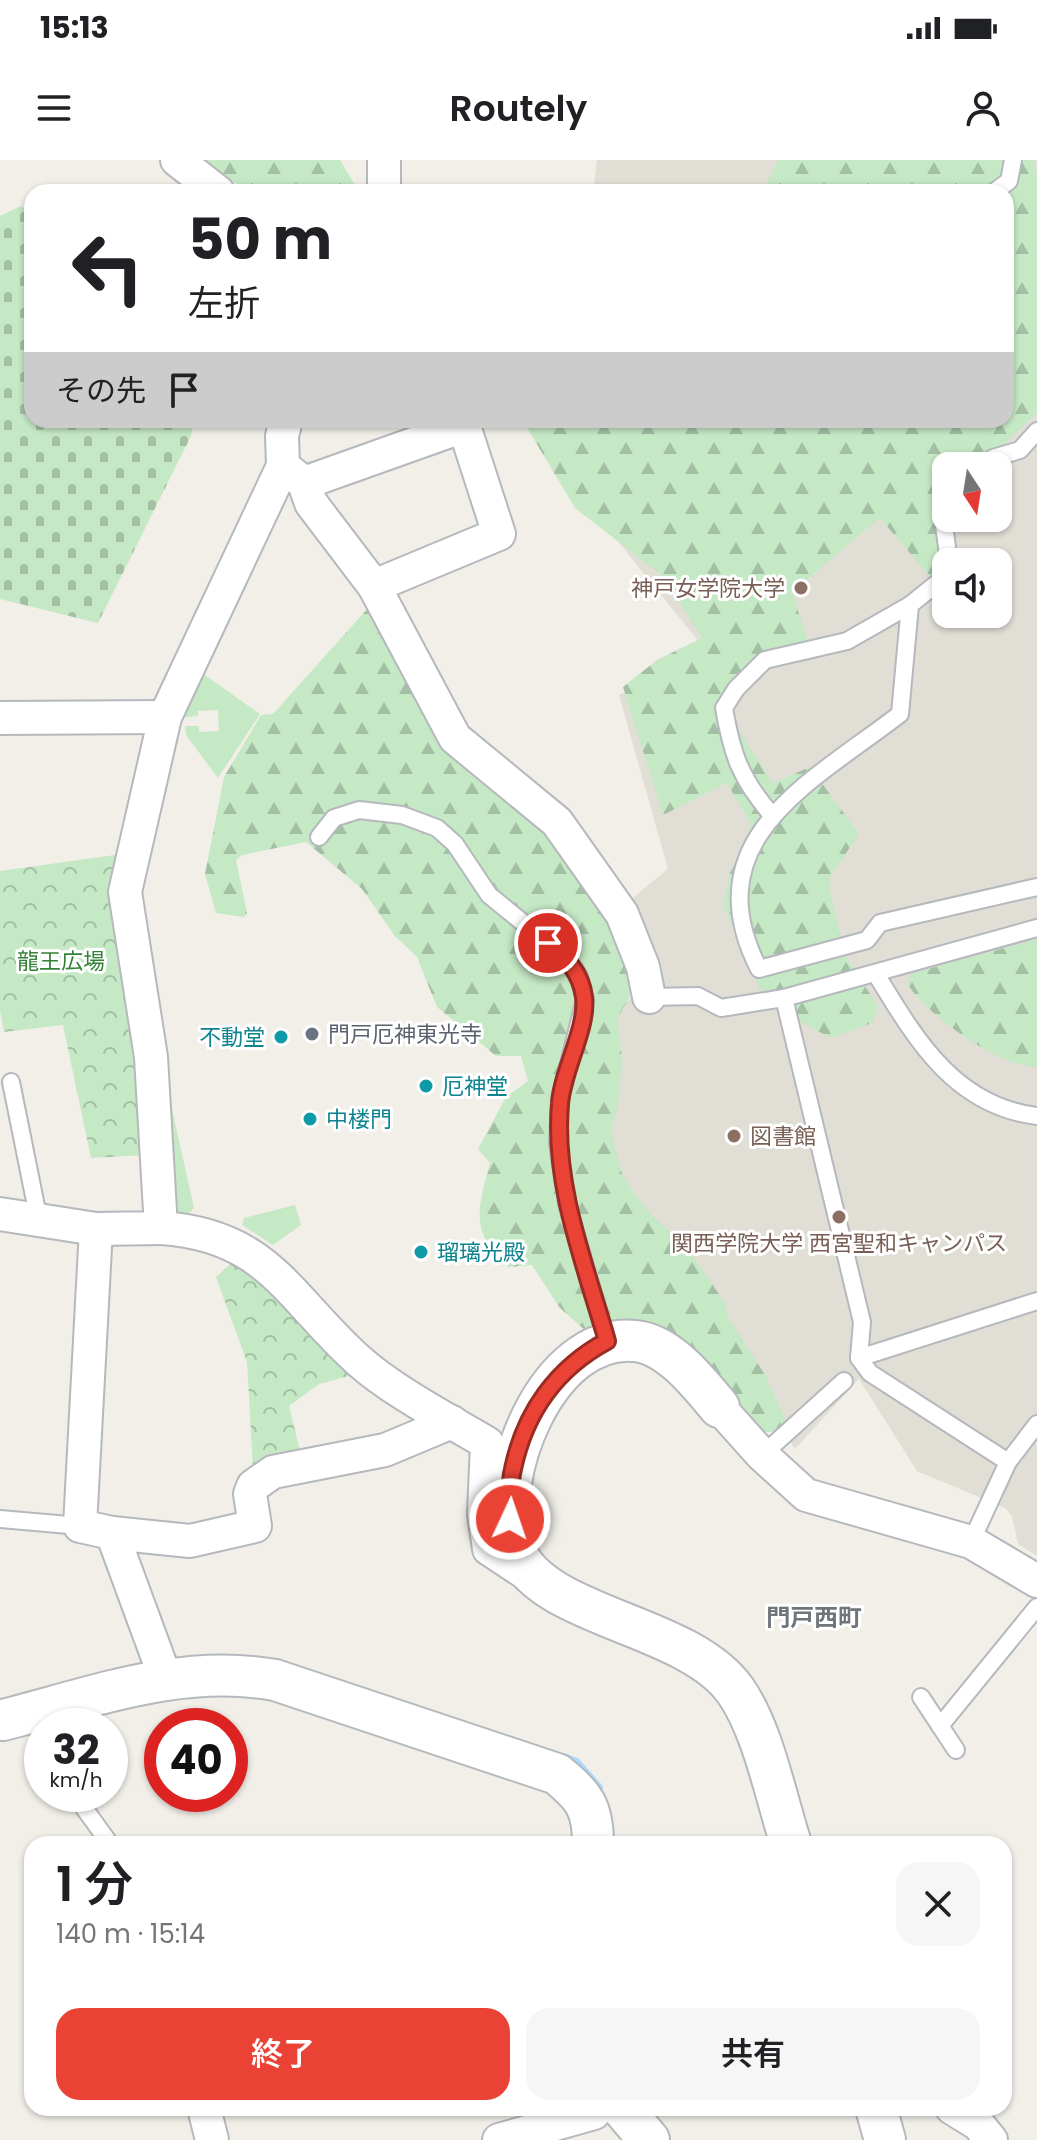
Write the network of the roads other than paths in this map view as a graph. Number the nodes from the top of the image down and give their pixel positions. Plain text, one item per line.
1 (177, 160) edge
2 (384, 160) edge
3 (1013, 160) edge
4 (208, 184) edge
5 (384, 184) edge
6 (1005, 184) edge
7 (284, 428) edge
8 (448, 428) edge
9 (467, 428) edge
10 (1037, 431) edge
11 (1012, 452) edge
12 (293, 474) junction
13 (374, 586) junction
14 (932, 587) edge
15 (910, 605) junction
16 (165, 717) junction
17 (0, 718) edge
18 (771, 814) junction
19 (319, 837) dead end
20 (1037, 887) edge
21 (1037, 928) edge
22 (876, 974) junction
23 (649, 997) joint
24 (784, 998) junction
25 (11, 1082) dead end
26 (1037, 1116) edge
27 (0, 1214) edge
28 (39, 1221) junction
29 (161, 1228) junction
30 (96, 1229) junction
31 (1037, 1301) edge
32 (607, 1341) junction
33 (859, 1358) junction
34 (844, 1381) dead end
35 (719, 1407) joint
36 (452, 1422) junction
37 (1037, 1424) edge
38 (762, 1455) junction
39 (1008, 1462) junction
40 (0, 1519) edge
41 (80, 1526) junction
42 (112, 1533) junction
43 (971, 1542) junction
44 (1037, 1581) edge
45 (539, 1582) junction
46 (1037, 1607) edge
47 (165, 1677) junction
48 (921, 1697) dead end
49 (1, 1720) edge
50 (940, 1726) junction
51 (956, 1750) dead end
52 (87, 1812) edge
53 (104, 1836) edge
54 (593, 1836) edge
55 (788, 1836) edge
56 (206, 2116) edge
57 (878, 2116) edge
58 (965, 2116) edge
59 (602, 2117) edge
60 (212, 2140) edge
61 (499, 2140) edge
62 (649, 2140) edge
63 (885, 2140) edge
64 (991, 2140) edge

1 - 4 street
2 - 5 street
3 - 6 lane
7 - 12 street
8 - 12 street
9 - 13 street
10 - 11 lane
12 - 13 street
12 - 16 street
13 - 23 street
14 - 15 lane
15 - 18 lane
15 - 18 lane
16 - 17 street
16 - 29 street
18 - 20 lane
19 - 32 lane
21 - 22 lane
22 - 24 lane
22 - 26 lane
23 - 24 lane
24 - 33 lane
25 - 28 lane
27 - 28 street
28 - 30 street
29 - 30 street
29 - 36 street
30 - 41 street
31 - 33 lane
32 - 35 street
32 - 45 street
33 - 39 lane
34 - 38 lane
35 - 38 street
36 - 42 street
36 - 45 street
37 - 39 lane
38 - 43 street
39 - 43 lane
40 - 41 lane
41 - 42 street
42 - 47 street
43 - 44 street
45 - 55 street
46 - 50 lane
47 - 49 street
47 - 54 street
48 - 50 lane
50 - 51 lane
52 - 53 lane
56 - 60 street
57 - 63 street
58 - 64 street
59 - 61 street
59 - 62 street

